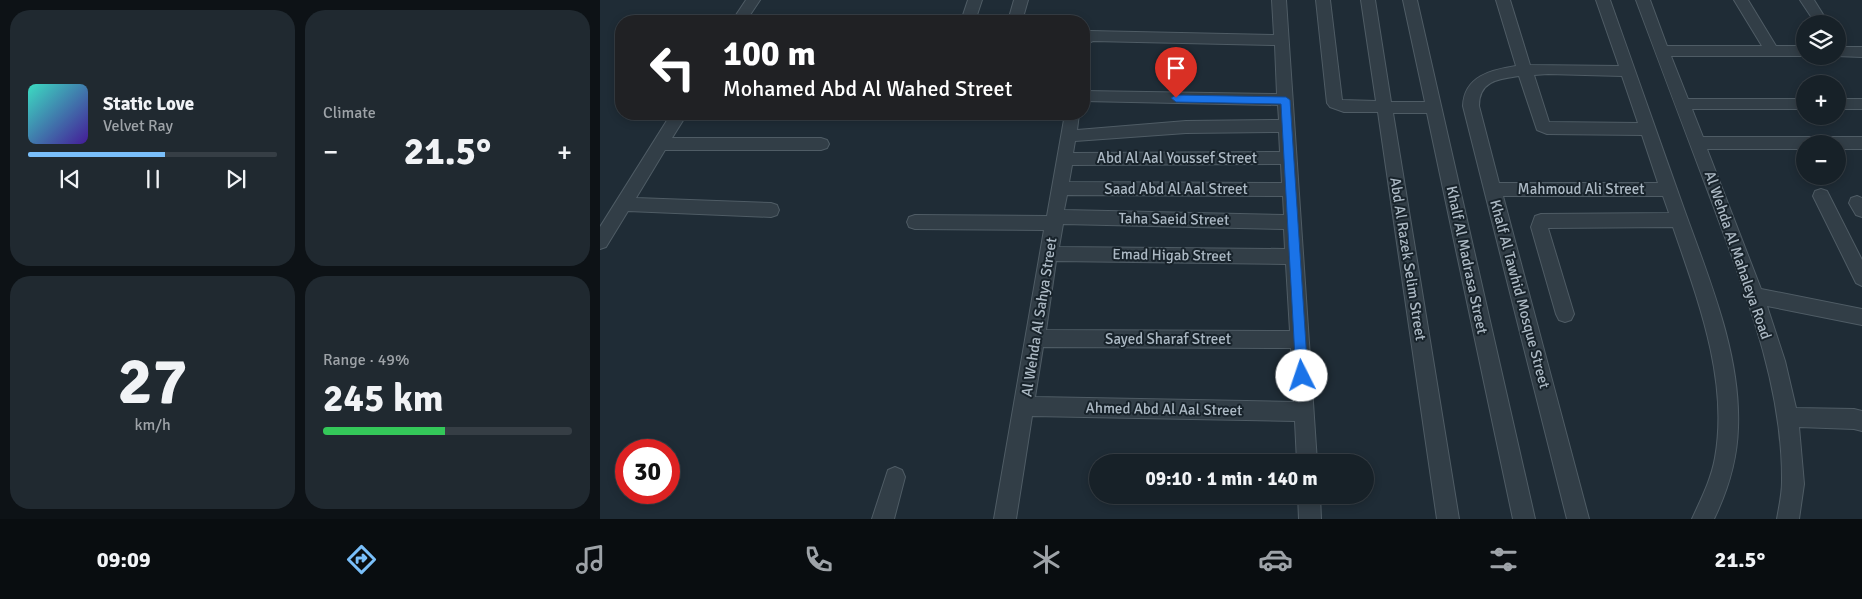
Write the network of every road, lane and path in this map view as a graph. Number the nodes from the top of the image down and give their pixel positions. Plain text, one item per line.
1 (753, 0) edge
2 (975, 0) edge
3 (1021, 0) edge
4 (1279, 0) edge
5 (1323, 0) edge
6 (1368, 0) edge
7 (1410, 0) edge
8 (1503, 0) edge
9 (1603, 0) edge
10 (1643, 0) edge
11 (1741, 0) edge
12 (1807, 0) edge
13 (743, 15) edge
14 (970, 15) edge
15 (1017, 15) edge
16 (1817, 15) edge
17 (1090, 38) edge
18 (1282, 40) junction
19 (1661, 51) junction
20 (1772, 51) junction
21 (1796, 52) edge
22 (1846, 52) edge
23 (1862, 52) edge
24 (1524, 71) junction
25 (1628, 71) junction
26 (1090, 96) edge
27 (1286, 100) junction
28 (1682, 104) junction
29 (1796, 104) edge
30 (1846, 104) edge
31 (1862, 104) edge
32 (1385, 106) junction
33 (1433, 108) junction
34 (675, 120) edge
35 (1071, 120) edge
36 (1287, 126) junction
37 (1649, 129) junction
38 (1069, 136) junction
39 (1698, 143) junction
40 (1862, 143) edge
41 (660, 144) junction
42 (821, 144) dead end
43 (1289, 158) junction
44 (1065, 159) junction
45 (1060, 188) junction
46 (1669, 189) junction
47 (1291, 190) junction
48 (1493, 190) junction
49 (1822, 196) dead end
50 (622, 204) junction
51 (771, 210) dead end
52 (1055, 220) junction
53 (1679, 220) junction
54 (915, 222) dead end
55 (1292, 222) junction
56 (600, 242) edge
57 (1050, 254) junction
58 (1295, 257) junction
59 (1862, 278) edge
60 (1755, 296) junction
61 (1565, 314) dead end
62 (1862, 317) edge
63 (1036, 338) junction
64 (1300, 340) junction
65 (1025, 406) junction
66 (1304, 412) junction
67 (1787, 417) junction
68 (1862, 421) edge
69 (1307, 454) edge
70 (895, 477) dead end
71 (1309, 504) edge
72 (883, 519) edge
73 (1005, 519) edge
74 (1310, 519) edge
75 (1448, 519) edge
76 (1524, 519) edge
77 (1578, 519) edge
78 (1703, 519) edge
79 (1788, 519) edge

1 - 13 street
2 - 14 street
3 - 15 street
4 - 18 street
5 - 32 street
6 - 32 street, Abd Al Razek Selim Street
7 - 33 street, Khalf Al Madrasa Street
8 - 24 street
9 - 25 street
10 - 19 street, Al Wehda Al Mahaleya Road
11 - 20 street
12 - 16 street
17 - 18 street
18 - 27 street
19 - 20 street
19 - 28 street, Al Wehda Al Mahaleya Road
20 - 21 street
22 - 23 street
24 - 25 street
24 - 37 street
24 - 48 street, Khalf Al Tawhid Mosque Street
25 - 37 street
26 - 27 street
27 - 36 street
28 - 29 street
28 - 39 street, Al Wehda Al Mahaleya Road
30 - 31 street
32 - 33 street
32 - 75 street, Abd Al Razek Selim Street
33 - 76 street, Khalf Al Madrasa Street
34 - 41 street
35 - 38 street, Al Wehda Al Sahya Street
36 - 38 street
36 - 43 street
37 - 46 street
38 - 44 street, Al Wehda Al Sahya Street
39 - 40 street
39 - 60 street, Al Wehda Al Mahaleya Road
41 - 42 street
41 - 50 street
43 - 44 street, Abd Al Aal Youssef Street
43 - 47 street
44 - 45 street, Al Wehda Al Sahya Street
45 - 47 street, Saad Abd Al Aal Street
45 - 52 street, Al Wehda Al Sahya Street
46 - 48 street, Mahmoud Ali Street
46 - 53 street
47 - 55 street
48 - 77 street, Khalf Al Tawhid Mosque Street
49 - 59 street
50 - 51 street
50 - 56 street
52 - 54 street, Taha Saeid Street
52 - 55 street, Taha Saeid Street
52 - 57 street, Al Wehda Al Sahya Street
53 - 61 street
53 - 78 street
55 - 58 street
57 - 58 street, Emad Higab Street
57 - 63 street, Al Wehda Al Sahya Street
58 - 64 street
60 - 62 street
60 - 67 street, Al Wehda Al Mahaleya Road
63 - 64 street, Sayed Sharaf Street
63 - 65 street, Al Wehda Al Sahya Street
64 - 66 street
65 - 66 street, Ahmed Abd Al Aal Street
65 - 73 street, Al Wehda Al Sahya Street
66 - 69 street
67 - 68 street
67 - 79 street, Al Wehda Al Mahaleya Road
70 - 72 street
71 - 74 street

